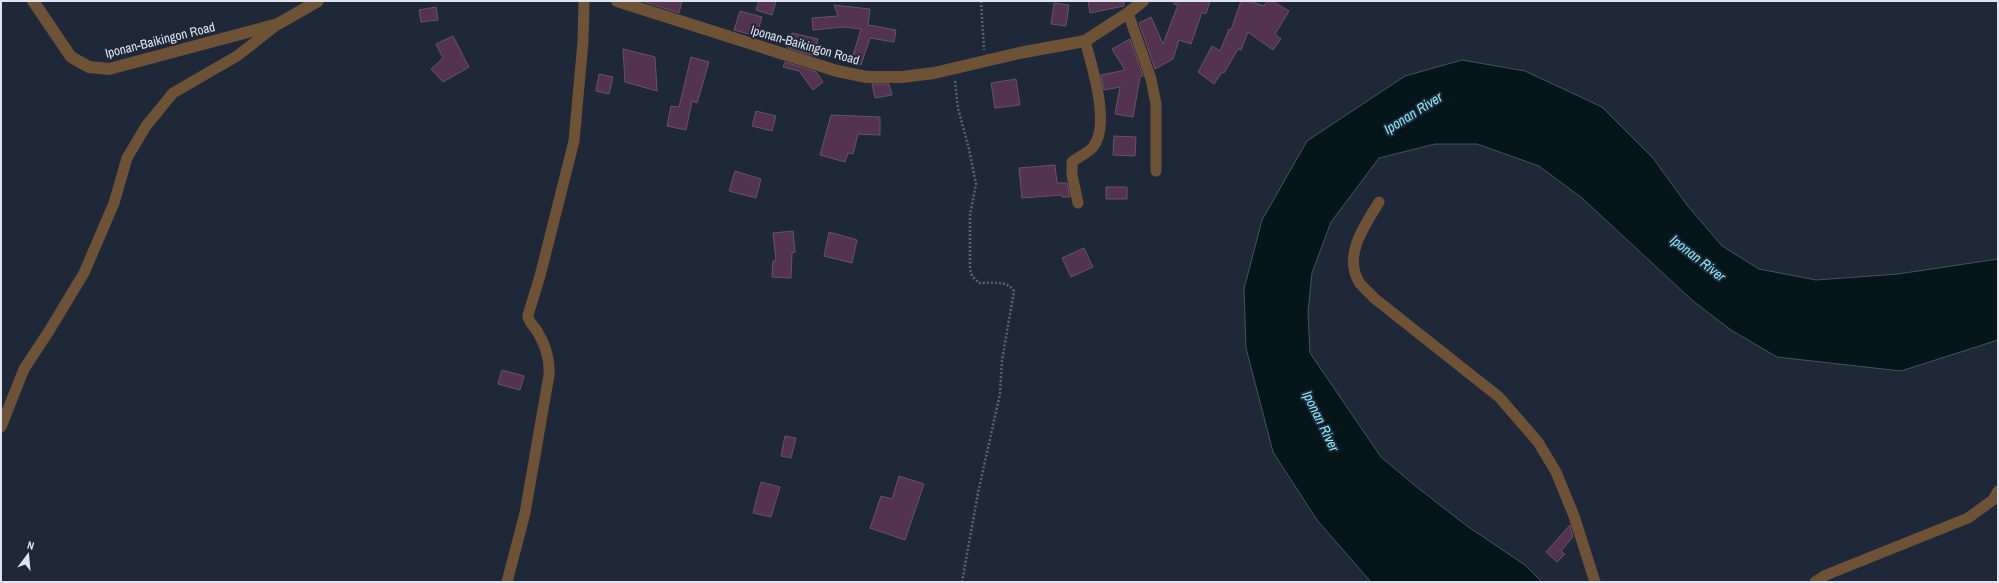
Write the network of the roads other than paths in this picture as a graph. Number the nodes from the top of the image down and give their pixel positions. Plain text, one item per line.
1 (34, 1) edge
2 (318, 1) edge
3 (584, 1) edge
4 (617, 1) edge
5 (1144, 1) edge
6 (1128, 13) junction
7 (278, 24) junction
8 (1085, 41) junction
9 (1156, 171) dead end
10 (1379, 202) dead end
11 (1078, 203) dead end
12 (1, 427) edge
13 (1998, 491) edge
14 (507, 582) edge
15 (1595, 582) edge
16 (1815, 582) edge

1 - 7 street, Iponan-Baikingon Road
2 - 7 street, Iponan-Baikingon Road
3 - 14 street
4 - 8 street, Iponan-Baikingon Road
5 - 6 street, Iponan-Baikingon Road
6 - 8 street, Iponan-Baikingon Road
6 - 9 street
7 - 12 street
8 - 11 street
10 - 15 street
13 - 16 street

